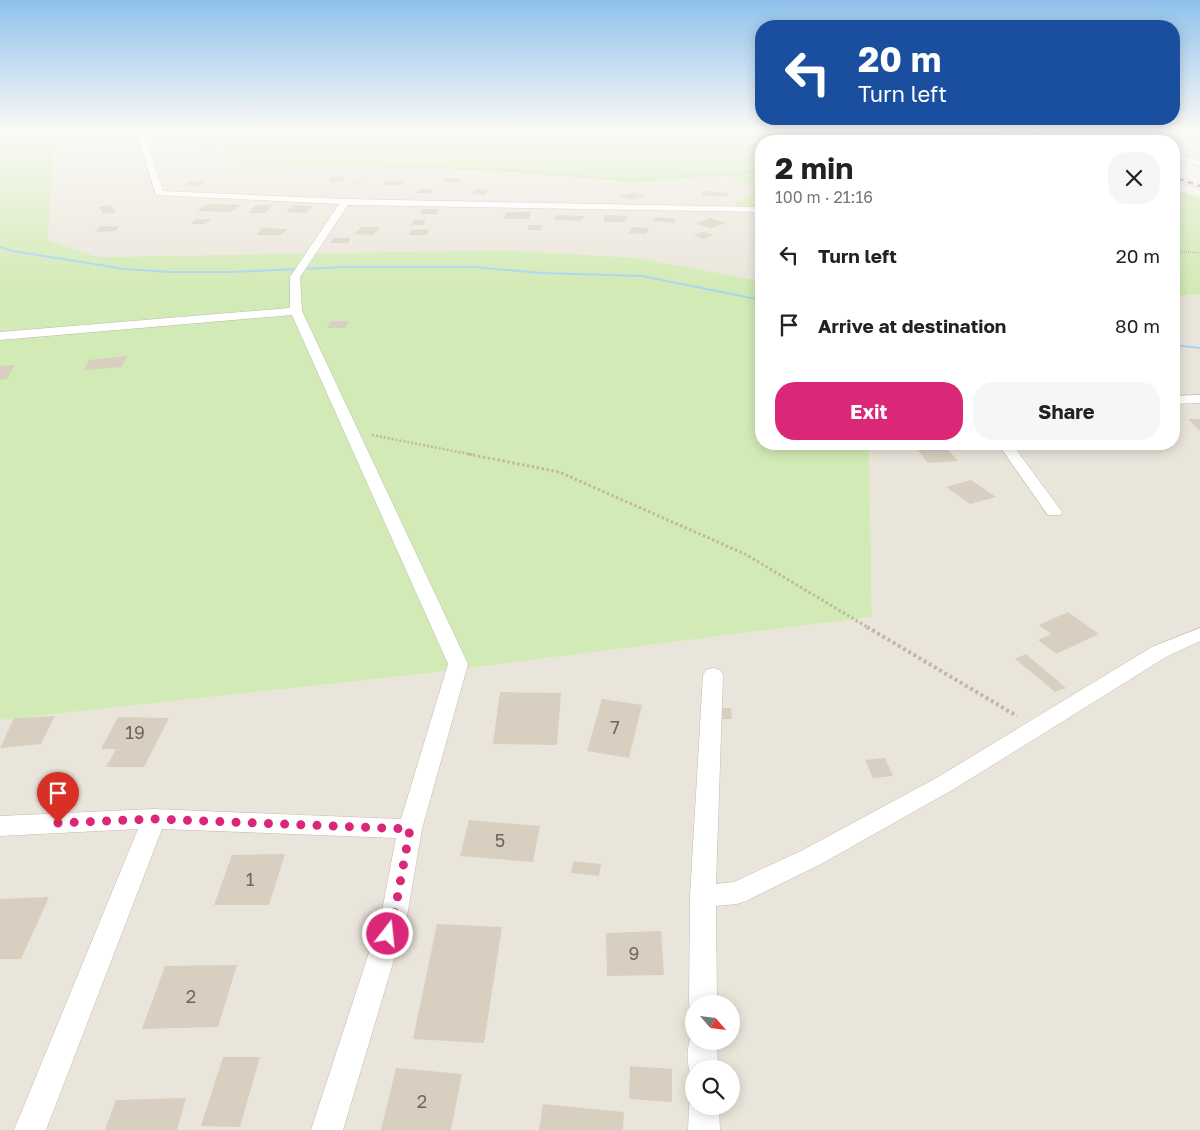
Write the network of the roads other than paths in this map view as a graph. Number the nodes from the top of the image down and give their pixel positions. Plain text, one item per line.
1 (156, 184) edge
2 (345, 202) junction
3 (755, 209) edge
4 (296, 311) junction
5 (0, 336) edge
6 (1200, 399) edge
7 (1180, 400) edge
8 (1009, 450) edge
9 (1054, 512) dead end
10 (1200, 634) edge
11 (713, 674) dead end
12 (154, 819) junction
13 (0, 826) edge
14 (410, 829) junction
15 (702, 896) junction
16 (703, 995) edge
17 (704, 1115) edge
18 (30, 1130) edge
19 (327, 1130) edge
20 (704, 1130) edge

1 - 2 street
2 - 3 street
2 - 4 street
4 - 5 street
4 - 14 street
6 - 7 street
8 - 9 street
10 - 15 street
11 - 15 street
12 - 13 street
12 - 14 street
12 - 18 street
14 - 19 street
15 - 16 street
17 - 20 street

